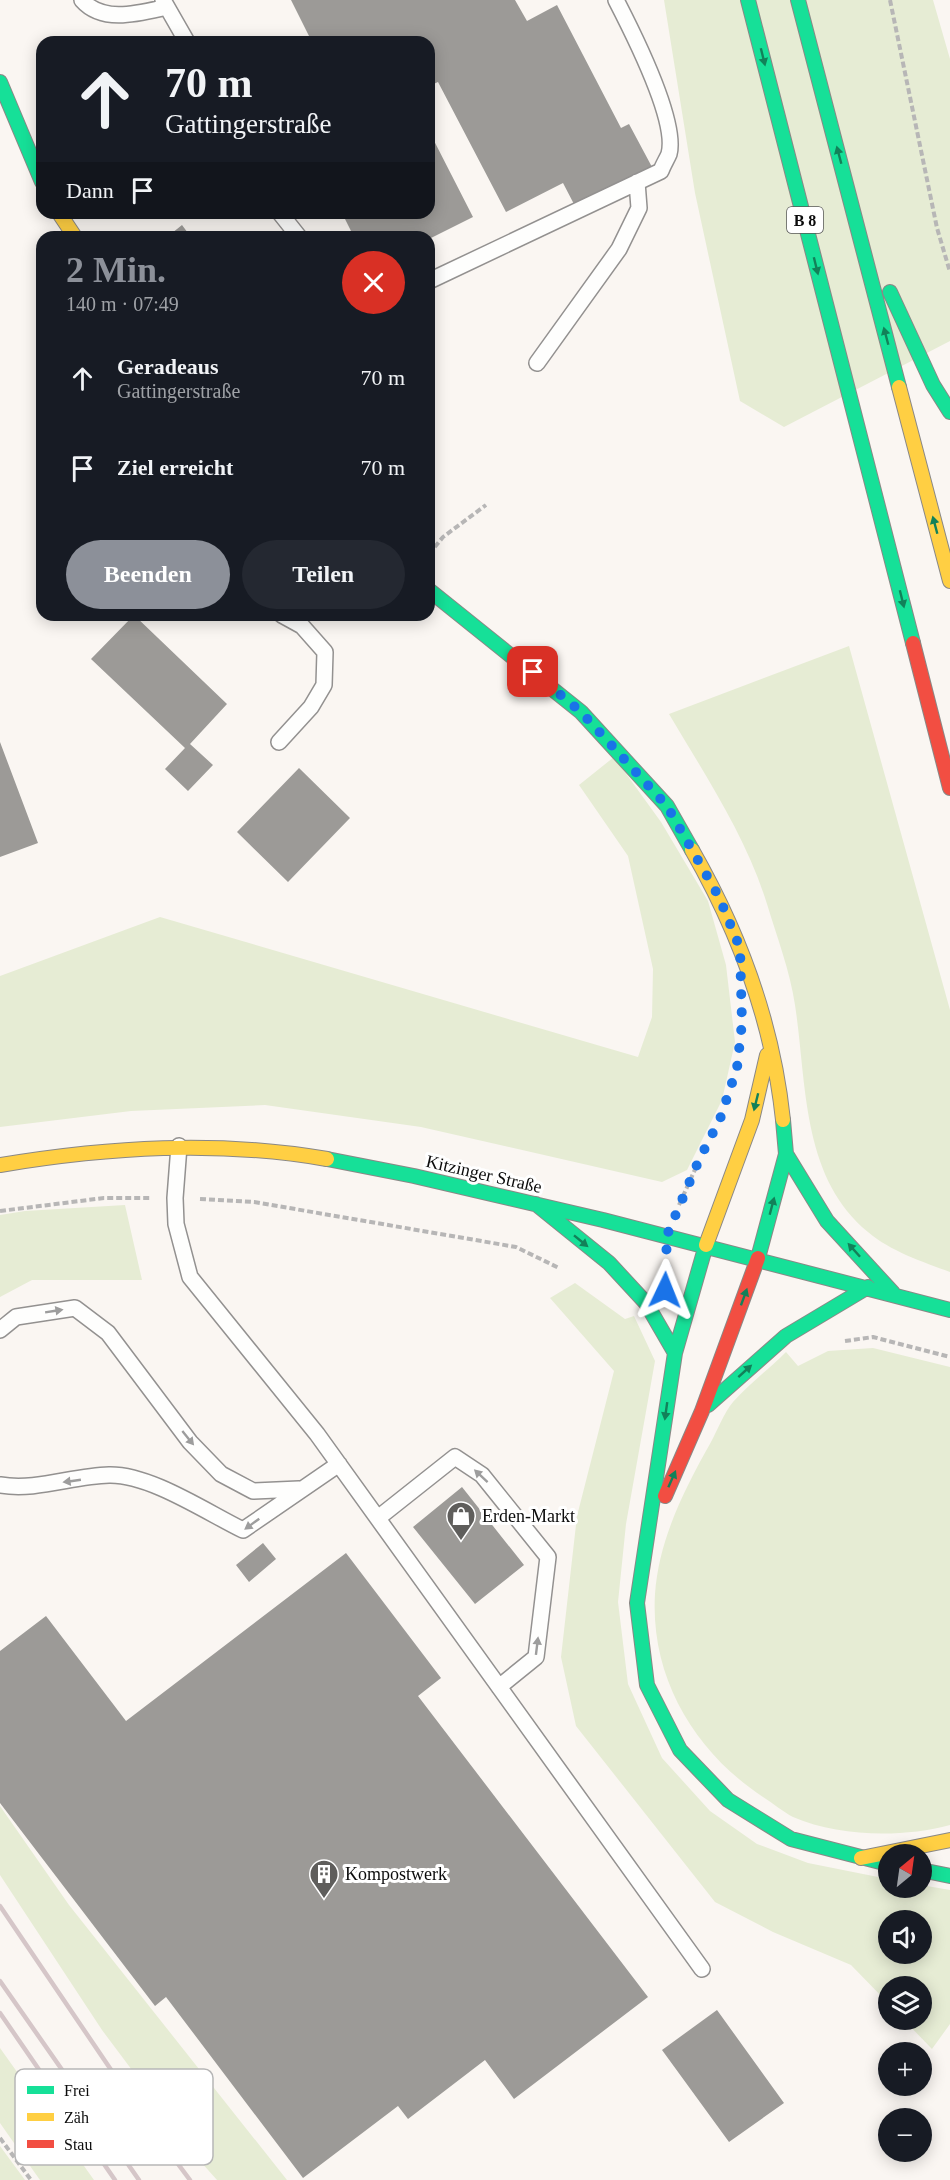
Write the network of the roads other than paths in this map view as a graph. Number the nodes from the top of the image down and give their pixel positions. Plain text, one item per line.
1 (82, 0) edge
2 (616, 0) edge
3 (748, 0) edge
4 (798, 0) edge
5 (165, 3) edge
6 (184, 36) edge
7 (0, 82) edge
8 (36, 168) edge
9 (637, 182) junction
10 (853, 211) junction
11 (285, 219) edge
12 (294, 231) edge
13 (435, 278) edge
14 (537, 363) dead end
15 (950, 412) edge
16 (950, 581) edge
17 (435, 595) edge
18 (293, 621) edge
19 (279, 742) dead end
20 (950, 789) edge
21 (770, 1045) junction
22 (179, 1146) junction
23 (786, 1154) junction
24 (0, 1165) edge
25 (536, 1204) junction
26 (706, 1245) junction
27 (758, 1258) junction
28 (867, 1287) junction
29 (893, 1293) junction
30 (950, 1310) edge
31 (0, 1330) edge
32 (675, 1353) junction
33 (702, 1411) junction
34 (339, 1464) junction
35 (0, 1485) edge
36 (299, 1489) junction
37 (378, 1518) junction
38 (648, 1533) junction
39 (499, 1687) junction
40 (950, 1840) edge
41 (861, 1858) junction
42 (878, 1862) edge
43 (932, 1872) edge
44 (950, 1876) edge
45 (702, 1969) dead end

1 - 5 lane
2 - 9 lane
3 -> 20 main road, B 8
10 -> 4 main road
5 - 6 lane
7 - 8 main road
9 - 13 lane
9 - 14 lane
10 - 15 main road
16 -> 10 main road
11 - 12 lane
17 - 21 main road
18 - 19 lane
21 - 23 main road
21 -> 26 main road
22 - 24 main road, Kitzinger Straße
22 - 25 main road, Kitzinger Straße
22 - 34 lane
27 -> 23 main road
29 -> 23 main road
25 - 26 main road, Kitzinger Straße
25 -> 32 main road
26 - 27 main road, Kitzinger Straße
26 - 32 main road
27 - 28 main road, Kitzinger Straße
33 -> 27 main road
28 - 29 main road, Kitzinger Straße
33 -> 28 main road
29 - 30 main road, Kitzinger Straße
31 -> 36 lane
32 -> 38 main road
38 -> 33 main road
34 - 36 lane
34 - 37 lane
36 -> 35 lane
37 - 39 lane
39 -> 37 lane
38 - 41 main road
39 - 45 lane
40 - 41 main road
41 - 42 main road
43 - 44 main road

